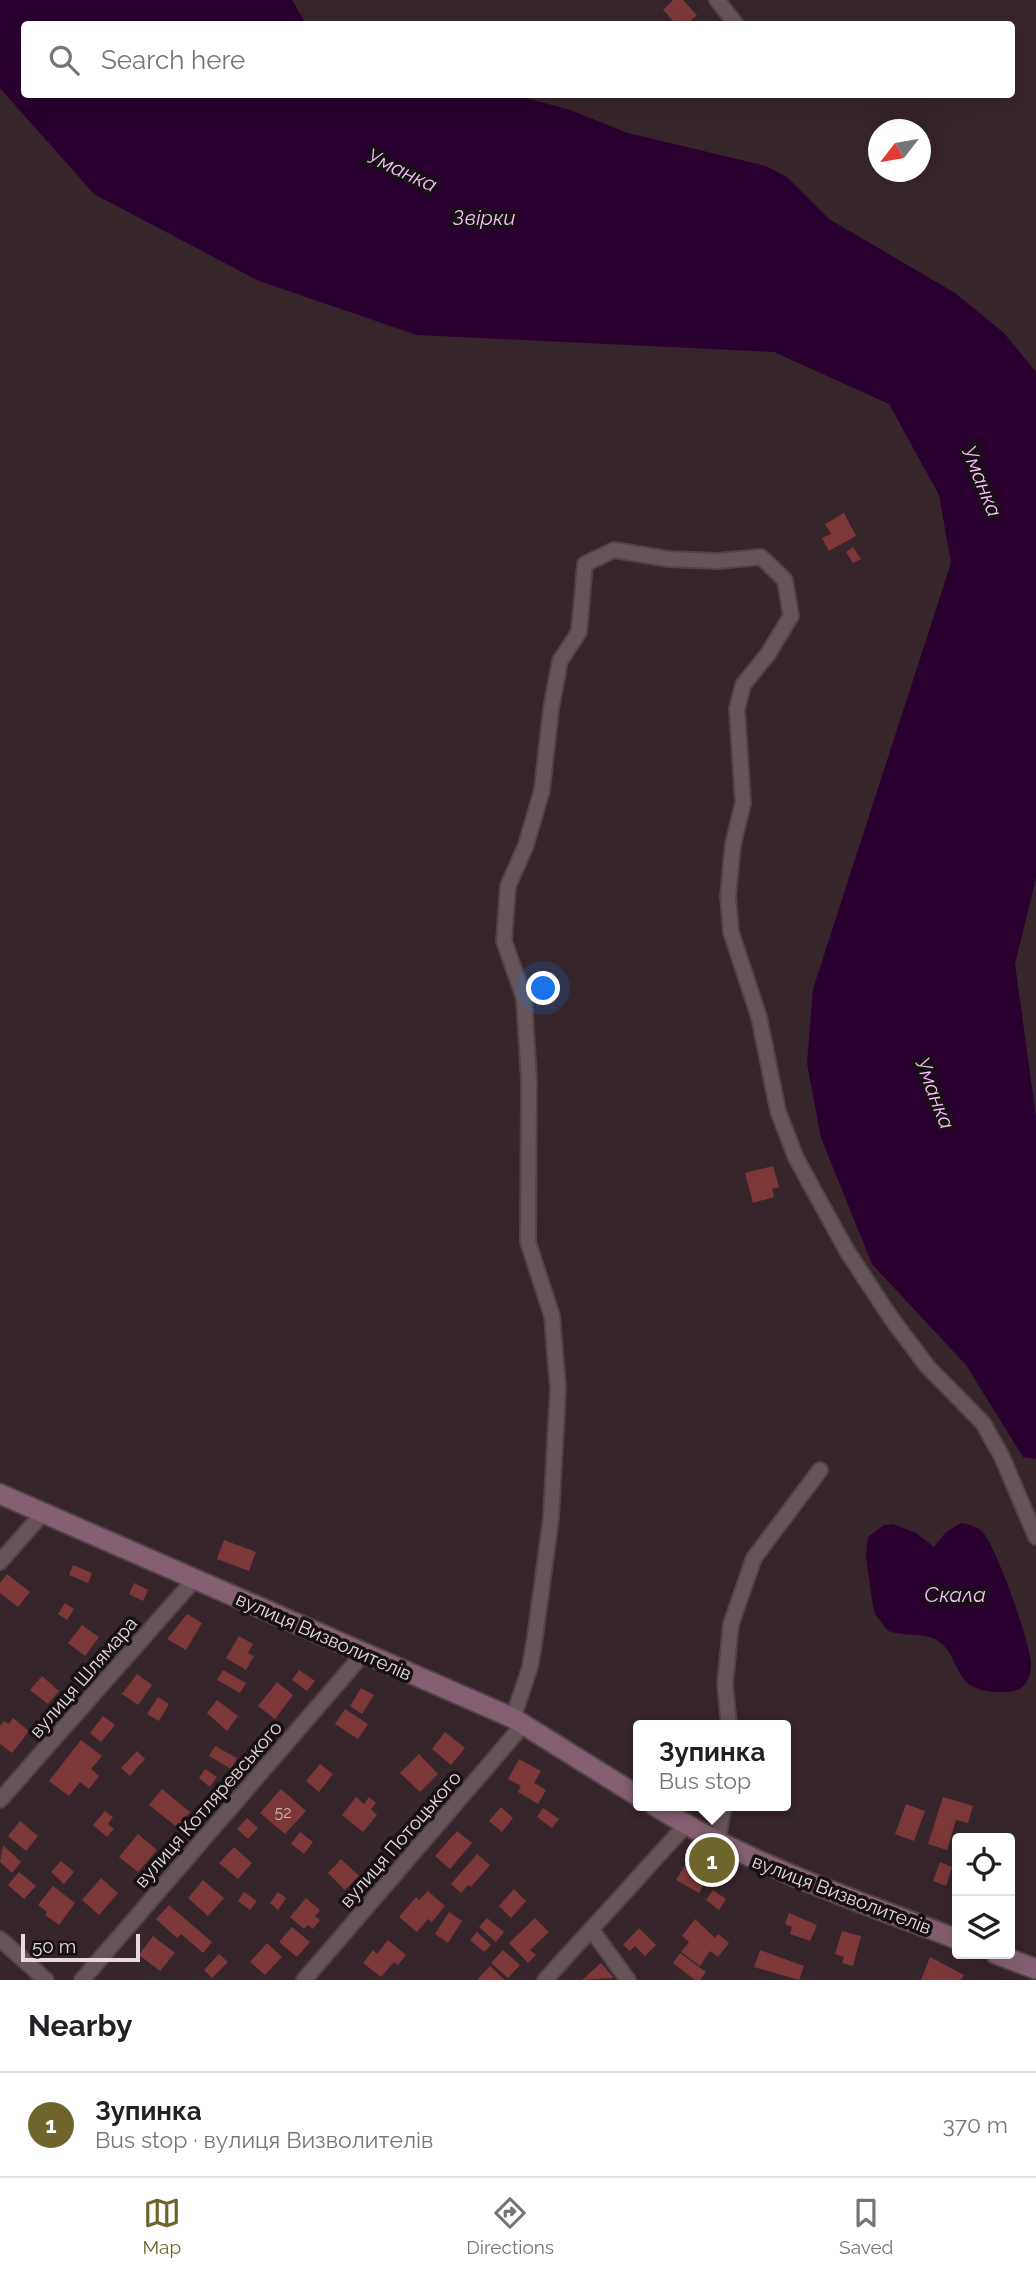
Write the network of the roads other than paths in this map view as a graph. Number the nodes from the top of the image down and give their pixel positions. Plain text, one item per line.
1 (717, 0) edge
2 (734, 21) edge
3 (820, 1470) dead end
4 (0, 1494) edge
5 (43, 1513) junction
6 (1036, 1537) edge
7 (0, 1562) edge
8 (195, 1579) junction
9 (363, 1653) junction
10 (729, 1720) edge
11 (518, 1721) junction
12 (633, 1792) edge
13 (0, 1800) edge
14 (663, 1811) edge
15 (723, 1811) edge
16 (686, 1825) junction
17 (717, 1843) junction
18 (591, 1929) junction
19 (952, 1937) edge
20 (0, 1939) edge
21 (1009, 1959) edge
22 (1036, 1969) edge
23 (46, 1980) edge
24 (82, 1980) edge
25 (304, 1980) edge
26 (545, 1980) edge
27 (628, 1980) edge

1 - 2 street
3 - 10 street
4 - 5 main road, вулиця Визволителів
5 - 7 street
5 - 8 main road, вулиця Визволителів
6 - 11 street
8 - 9 main road, вулиця Визволителів
8 - 13 street, вулиця Шлямара
9 - 11 main road, вулиця Визволителів
9 - 24 street, вулиця Котляревського
11 - 12 main road, вулиця Визволителів
11 - 25 street, вулиця Потоцького
14 - 16 main road, вулиця Визволителів
15 - 17 street
16 - 17 main road, вулиця Визволителів
16 - 18 street
17 - 19 main road, вулиця Визволителів
18 - 26 street
18 - 27 street
20 - 23 street
21 - 22 main road

